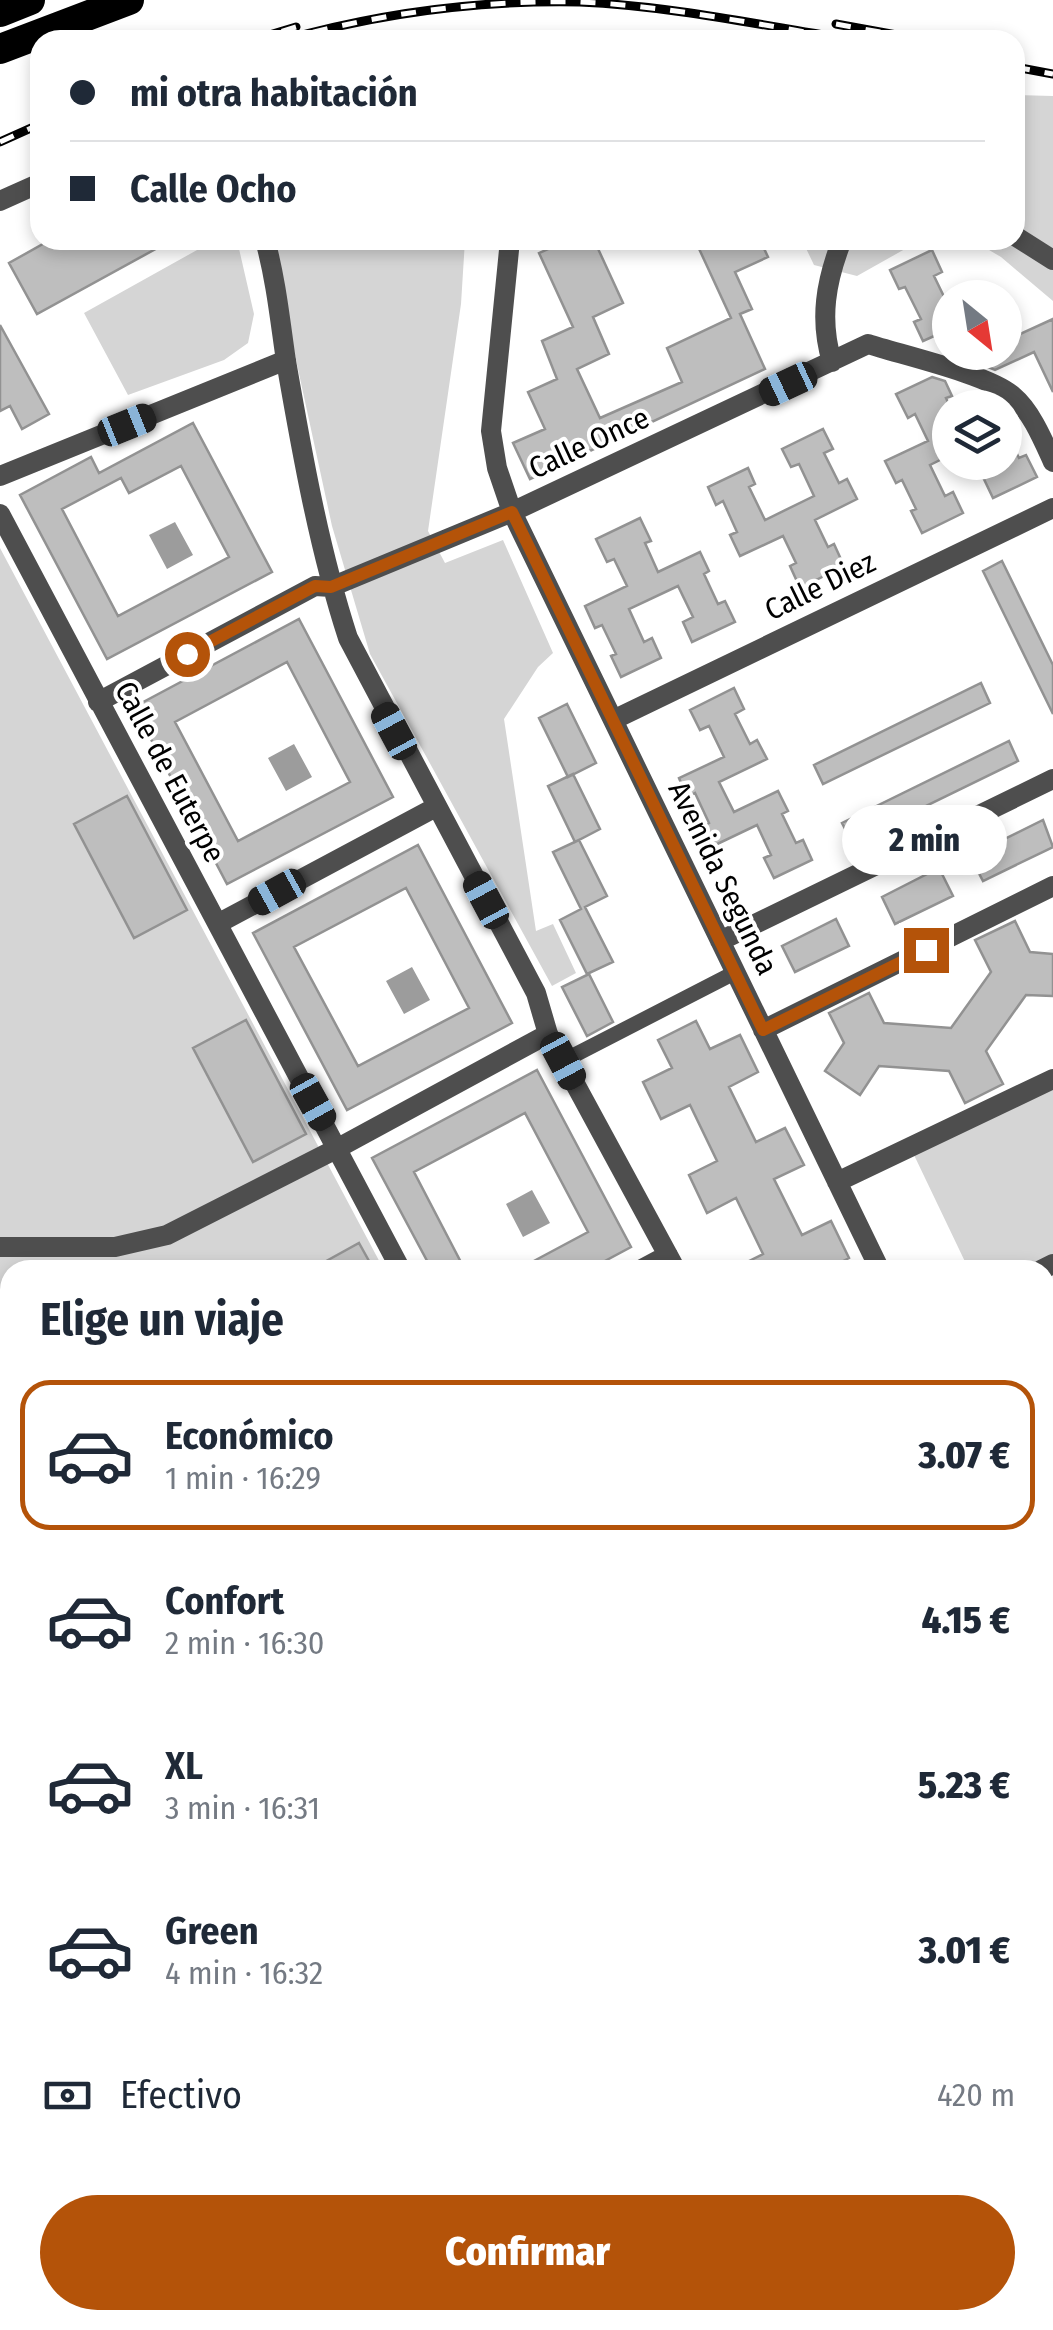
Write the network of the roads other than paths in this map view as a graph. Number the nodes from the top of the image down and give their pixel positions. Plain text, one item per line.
1 (30, 0) edge
2 (128, 0) edge
3 (0, 12) edge
4 (51, 30) edge
5 (30, 38) edge
6 (0, 50) edge
7 (30, 187) edge
8 (0, 201) edge
9 (1025, 242) edge
10 (268, 250) edge
11 (509, 250) edge
12 (839, 250) edge
13 (1053, 260) edge
14 (286, 360) junction
15 (832, 362) junction
16 (1053, 462) edge
17 (0, 476) edge
18 (1053, 508) edge
19 (512, 512) junction
20 (0, 514) edge
21 (331, 587) junction
22 (98, 702) junction
23 (613, 720) junction
24 (1053, 779) edge
25 (436, 806) junction
26 (1053, 886) edge
27 (219, 922) junction
28 (720, 941) junction
29 (734, 973) junction
30 (763, 1030) junction
31 (548, 1034) junction
32 (563, 1061) junction
33 (1053, 1080) edge
34 (338, 1148) junction
35 (837, 1182) junction
36 (0, 1247) edge
37 (396, 1260) edge
38 (671, 1260) edge
39 (875, 1260) edge

1 - 3 highway
2 - 4 highway
5 - 6 highway
7 - 8 street
9 - 13 street
10 - 14 street
11 - 19 street, Avenida Segunda
12 - 15 street
14 - 17 street
14 - 21 street
15 - 16 street, Calle Once
15 - 19 street, Calle Once
18 - 23 street, Calle Diez
19 - 21 street, Calle Once
19 - 23 street, Avenida Segunda
20 - 22 street, Calle de Euterpe
21 - 22 street, Calle Once
21 - 25 street
22 - 27 street, Calle de Euterpe
23 - 28 street, Avenida Segunda
24 - 28 street
25 - 27 street
25 - 31 street
26 - 30 street
27 - 34 street, Calle de Euterpe
28 - 29 street, Avenida Segunda
29 - 30 street, Avenida Segunda
29 - 32 street
30 - 35 street, Avenida Segunda
31 - 32 street
31 - 34 street
32 - 38 street
33 - 35 street
34 - 36 street
34 - 37 street, Calle de Euterpe
35 - 39 street, Avenida Segunda

